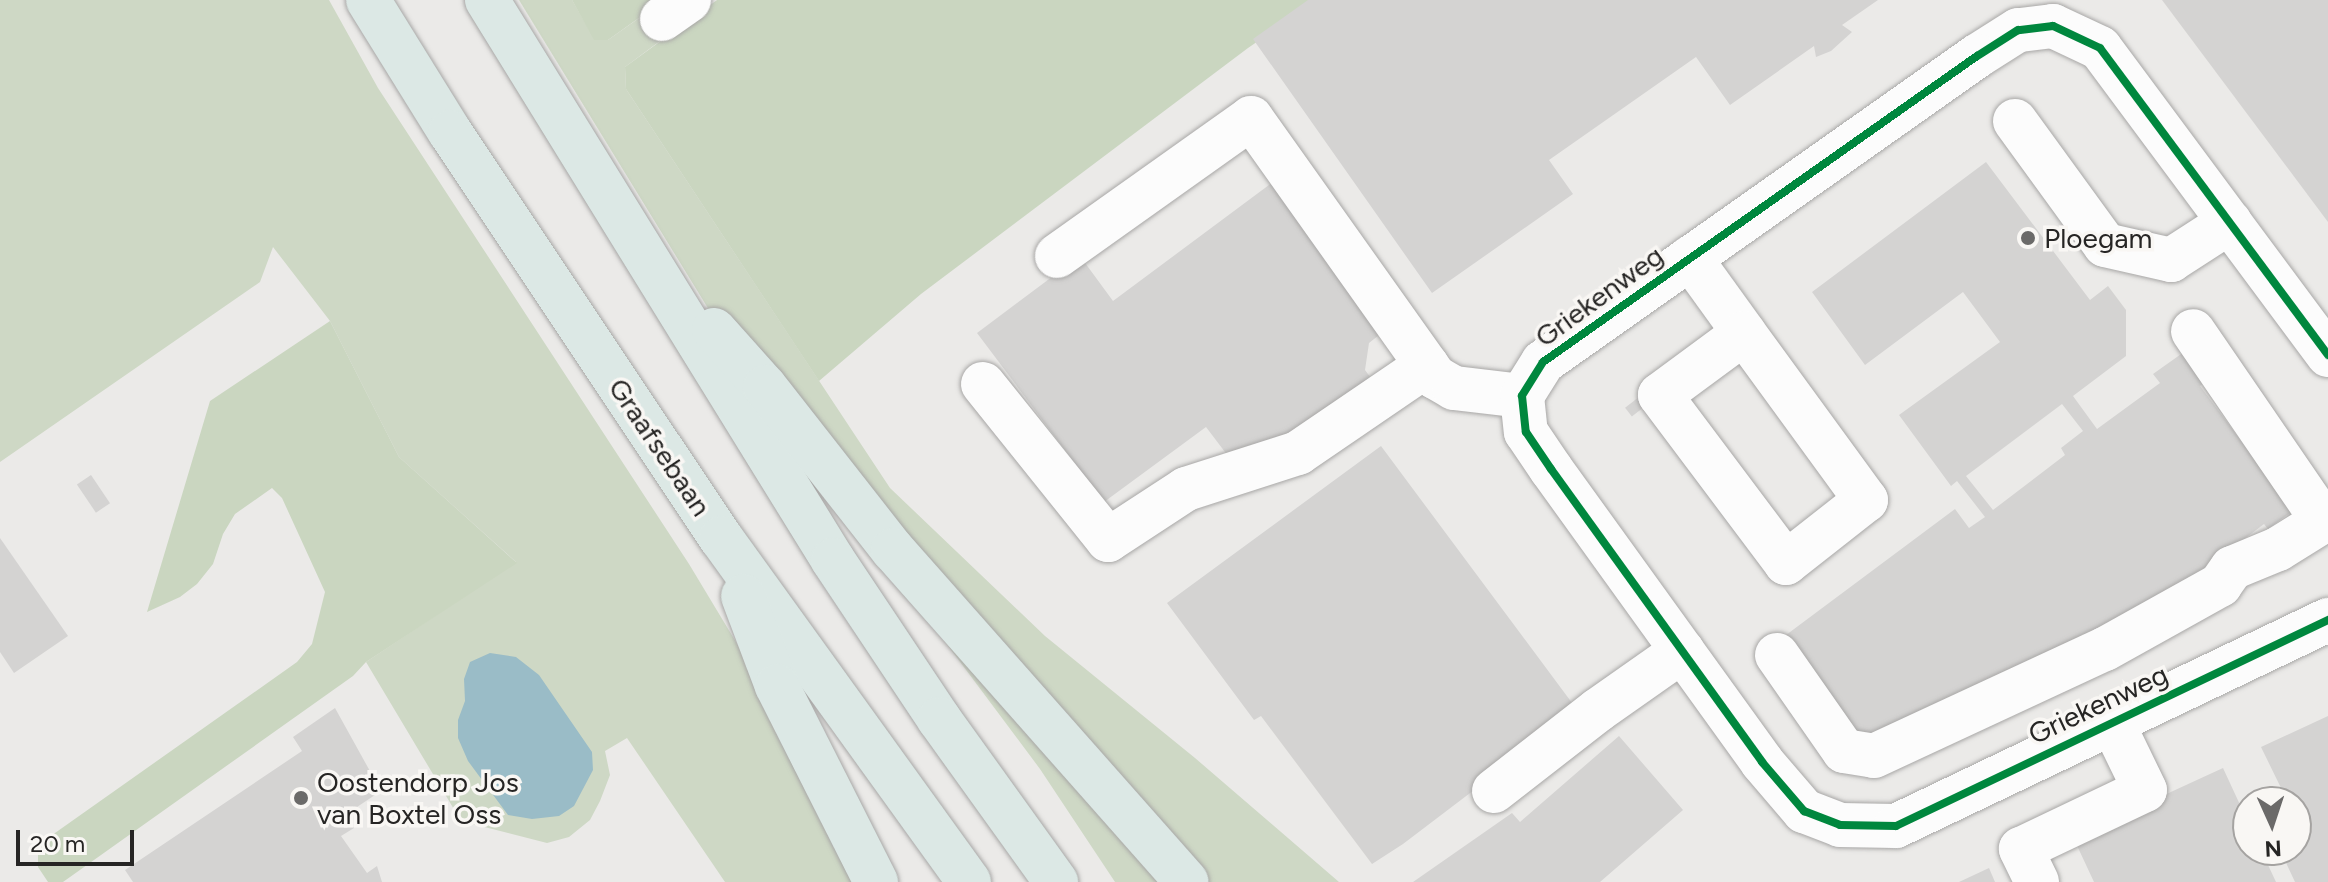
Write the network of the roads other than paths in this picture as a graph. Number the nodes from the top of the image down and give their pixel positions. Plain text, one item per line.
1 (368, 0) edge
2 (487, 0) edge
3 (2027, 14) edge
4 (2015, 121) dead end
5 (2230, 222) junction
6 (637, 245) junction
7 (1057, 256) dead end
8 (1690, 258) junction
9 (2193, 331) dead end
10 (1744, 333) junction
11 (2328, 355) edge
12 (1427, 365) junction
13 (983, 384) dead end
14 (1522, 396) junction
15 (721, 538) junction
16 (2328, 620) edge
17 (2105, 649) junction
18 (1682, 651) junction
19 (1777, 655) dead end
20 (2125, 716) junction
21 (1494, 791) dead end
22 (876, 882) edge
23 (969, 882) edge
24 (1056, 882) edge
25 (1187, 882) edge
26 (2037, 882) edge

1 - 15 main road, Graafsebaan
2 - 6 main road
3 - 5 street, Griekenweg
3 - 8 street, Griekenweg
4 - 5 street
5 - 11 street, Griekenweg
6 - 24 main road
6 - 25 main road
7 - 12 street
8 - 10 street
8 - 14 street, Griekenweg
9 - 17 street
10 - 10 street
12 - 13 street
12 - 14 street
14 - 18 street, Griekenweg
15 - 22 main road
15 - 23 main road, Graafsebaan
16 - 20 street, Griekenweg
17 - 19 street
17 - 20 street
18 - 20 street, Griekenweg
18 - 21 street
20 - 26 street

